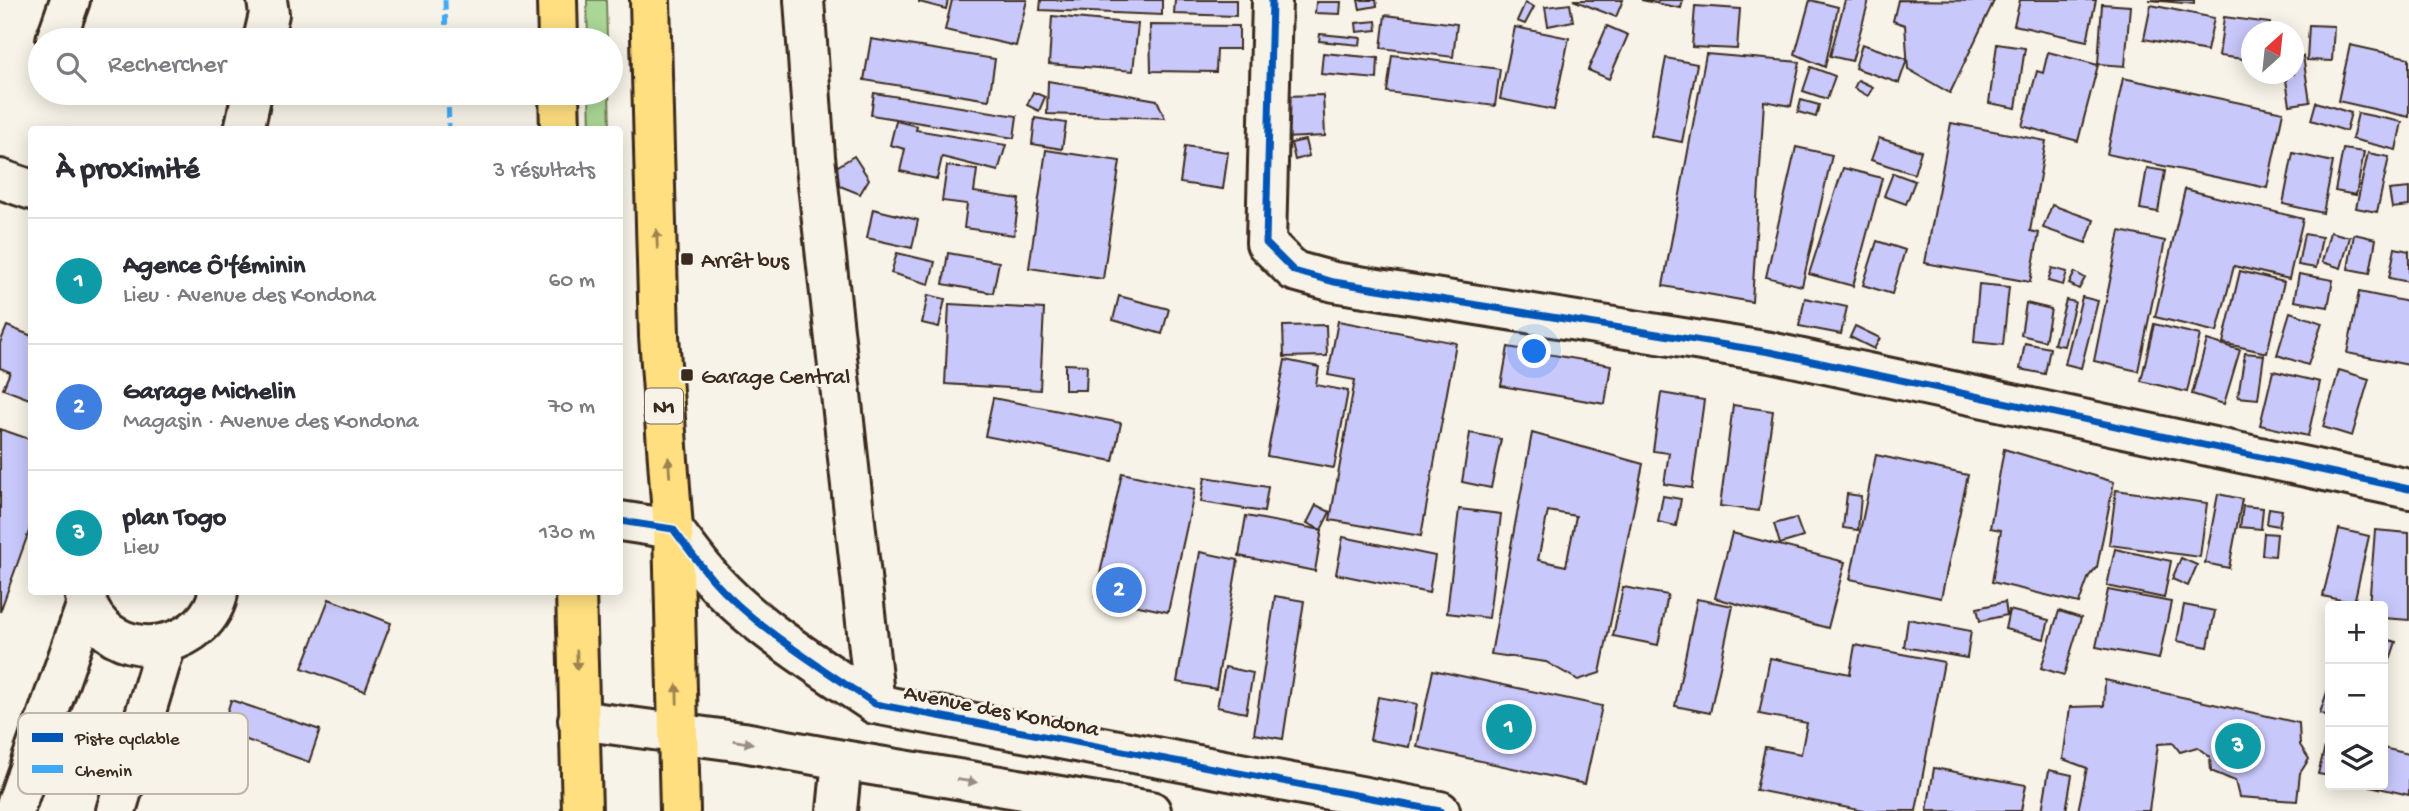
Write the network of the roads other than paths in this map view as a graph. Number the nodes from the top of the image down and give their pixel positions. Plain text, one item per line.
1 (70, 0) edge
2 (267, 0) edge
3 (556, 0) edge
4 (650, 0) edge
5 (804, 0) edge
6 (1272, 0) edge
7 (60, 28) edge
8 (266, 28) edge
9 (557, 28) edge
10 (249, 105) edge
11 (560, 105) edge
12 (245, 126) edge
13 (561, 126) edge
14 (0, 179) edge
15 (28, 189) edge
16 (2409, 489) edge
17 (623, 521) edge
18 (673, 529) junction
19 (218, 595) edge
20 (576, 595) edge
21 (86, 597) edge
22 (166, 645) junction
23 (875, 704) junction
24 (47, 713) edge
25 (146, 713) edge
26 (578, 720) junction
27 (678, 734) junction
28 (842, 760) junction
29 (20, 794) edge
30 (121, 794) edge
31 (1347, 802) edge
32 (14, 811) edge
33 (116, 811) edge
34 (582, 811) edge
35 (680, 811) edge
36 (836, 811) edge
37 (1151, 811) edge
38 (1440, 811) edge

1 - 7 street
2 - 8 street
3 - 9 highway
18 -> 4 highway, N1
5 - 23 street
6 - 16 street
10 - 12 street
11 - 13 highway
14 - 15 street
17 - 18 street
18 - 23 street, Avenue des Kondona
27 -> 18 highway, N1
19 - 22 street
20 -> 26 highway
21 - 22 street
21 - 24 street
22 - 25 street
23 - 31 street, Avenue des Kondona
26 - 27 street
26 - 34 highway
27 -> 28 street
27 - 35 highway, N1
28 - 36 street
28 -> 37 street
29 - 32 street
30 - 33 street
31 - 38 street, Avenue des Kondona

